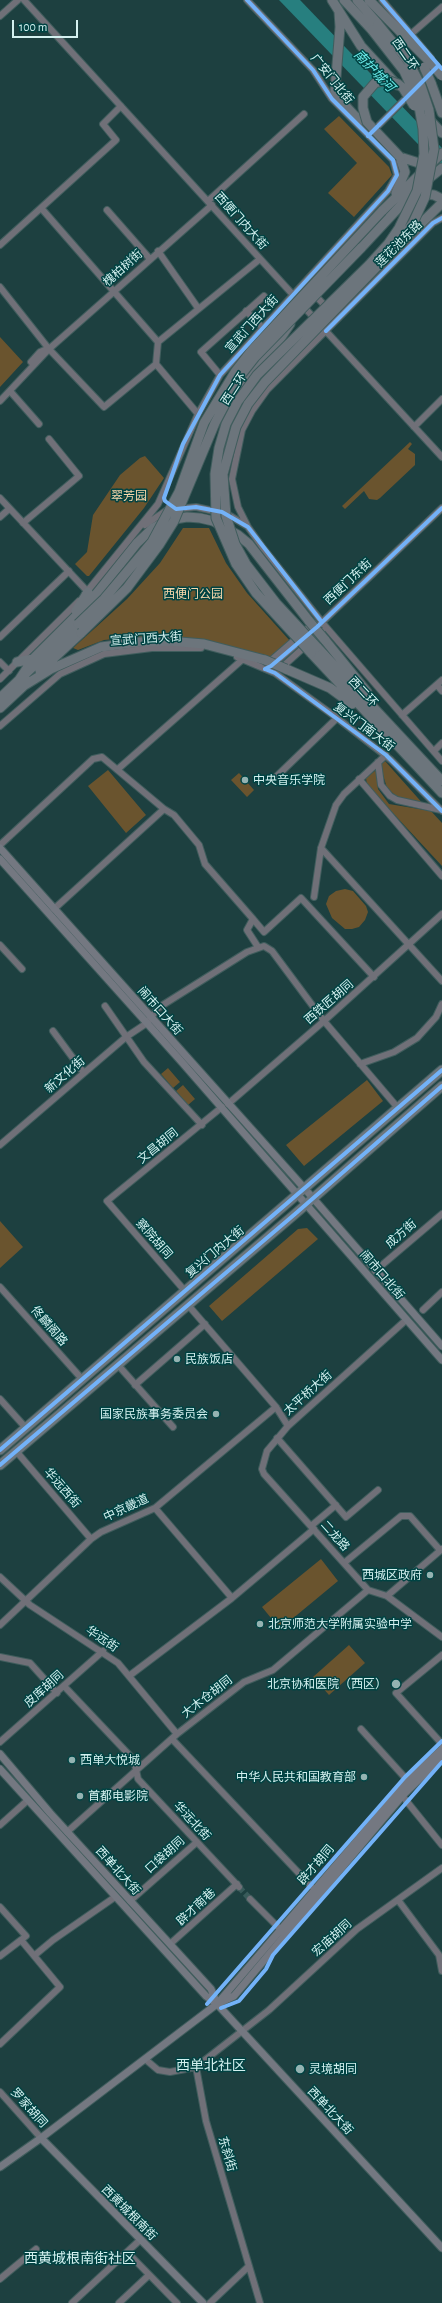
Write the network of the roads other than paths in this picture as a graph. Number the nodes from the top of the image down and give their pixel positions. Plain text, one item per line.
1 (18, 0) edge
2 (24, 0) edge
3 (247, 0) edge
4 (332, 0) edge
5 (344, 0) edge
6 (357, 0) edge
7 (369, 0) edge
8 (382, 0) edge
9 (442, 7) edge
10 (339, 12) junction
11 (0, 16) edge
12 (375, 27) junction
13 (411, 37) junction
14 (433, 66) edge
15 (442, 76) edge
16 (406, 96) junction
17 (121, 106) junction
18 (442, 113) edge
19 (304, 114) dead end
20 (422, 121) junction
21 (367, 122) junction
22 (442, 133) edge
23 (368, 136) junction
24 (442, 153) edge
25 (400, 157) junction
26 (442, 168) edge
27 (388, 191) joint
28 (441, 200) edge
29 (210, 203) junction
30 (42, 209) junction
31 (107, 210) dead end
32 (382, 211) junction
33 (442, 218) edge
34 (0, 245) edge
35 (361, 248) junction
36 (158, 251) junction
37 (391, 252) junction
38 (150, 259) junction
39 (260, 259) junction
40 (304, 283) junction
41 (0, 287) edge
42 (112, 292) junction
43 (292, 295) junction
44 (264, 296) dead end
45 (198, 308) junction
46 (246, 311) junction
47 (293, 318) joint
48 (338, 319) junction
49 (262, 327) junction
50 (326, 331) junction
51 (158, 342) junction
52 (48, 349) junction
53 (156, 364) junction
54 (220, 374) junction
55 (10, 391) junction
56 (0, 396) edge
57 (442, 399) edge
58 (0, 401) edge
59 (198, 414) junction
60 (39, 424) dead end
61 (414, 427) junction
62 (49, 439) dead end
63 (442, 457) edge
64 (164, 492) junction
65 (0, 498) edge
66 (442, 508) edge
67 (9, 509) junction
68 (176, 509) junction
69 (0, 517) edge
70 (23, 523) junction
71 (248, 527) junction
72 (140, 528) junction
73 (69, 571) junction
74 (88, 592) junction
75 (321, 621) junction
76 (68, 624) junction
77 (326, 627) junction
78 (80, 628) junction
79 (0, 637) edge
80 (314, 650) junction
81 (33, 659) junction
82 (243, 659) junction
83 (0, 662) edge
84 (17, 662) junction
85 (265, 664) junction
86 (75, 666) junction
87 (51, 670) junction
88 (9, 671) junction
89 (275, 673) junction
90 (0, 679) edge
91 (442, 680) edge
92 (21, 684) junction
93 (437, 685) junction
94 (442, 691) edge
95 (0, 698) edge
96 (0, 708) edge
97 (402, 715) junction
98 (337, 718) junction
99 (377, 724) junction
100 (0, 726) edge
101 (391, 726) junction
102 (442, 743) edge
103 (434, 751) junction
104 (386, 755) junction
105 (442, 760) edge
106 (378, 762) junction
107 (118, 769) junction
108 (277, 776) dead end
109 (359, 779) junction
110 (438, 782) edge
111 (442, 793) edge
112 (442, 799) edge
113 (164, 810) junction
114 (442, 811) edge
115 (0, 844) edge
116 (0, 848) edge
117 (321, 848) junction
118 (0, 859) edge
119 (442, 876) edge
120 (314, 897) dead end
121 (54, 909) junction
122 (442, 914) edge
123 (253, 920) junction
124 (410, 944) junction
125 (0, 945) edge
126 (258, 947) junction
127 (22, 969) dead end
128 (374, 977) junction
129 (442, 981) edge
130 (442, 1004) edge
131 (105, 1006) dead end
132 (149, 1020) junction
133 (324, 1021) junction
134 (53, 1031) dead end
135 (126, 1037) junction
136 (360, 1064) junction
137 (442, 1070) edge
138 (84, 1073) junction
139 (442, 1086) edge
140 (225, 1105) junction
141 (398, 1108) junction
142 (202, 1125) junction
143 (0, 1145) edge
144 (302, 1191) junction
145 (107, 1201) joint
146 (310, 1201) junction
147 (442, 1214) edge
148 (375, 1271) junction
149 (0, 1287) edge
150 (185, 1291) junction
151 (442, 1292) edge
152 (188, 1305) junction
153 (423, 1310) dead end
154 (413, 1314) junction
155 (406, 1320) junction
156 (204, 1324) junction
157 (442, 1346) edge
158 (442, 1360) edge
159 (118, 1365) junction
160 (82, 1379) junction
161 (135, 1384) junction
162 (0, 1399) edge
163 (276, 1407) junction
164 (288, 1426) junction
165 (26, 1428) junction
166 (173, 1428) dead end
167 (277, 1438) junction
168 (0, 1450) edge
169 (16, 1451) junction
170 (0, 1465) edge
171 (378, 1490) dead end
172 (336, 1505) junction
173 (155, 1508) junction
174 (312, 1528) junction
175 (92, 1539) junction
176 (441, 1549) edge
177 (344, 1563) junction
178 (0, 1577) edge
179 (368, 1590) junction
180 (387, 1596) junction
181 (232, 1598) junction
182 (25, 1601) junction
183 (0, 1625) edge
184 (442, 1637) edge
185 (103, 1651) junction
186 (442, 1654) edge
187 (0, 1657) edge
188 (129, 1676) junction
189 (64, 1686) junction
190 (57, 1693) junction
191 (361, 1729) dead end
192 (177, 1734) junction
193 (172, 1739) junction
194 (0, 1742) edge
195 (442, 1744) edge
196 (442, 1749) edge
197 (0, 1754) edge
198 (442, 1757) edge
199 (0, 1769) edge
200 (136, 1770) junction
201 (408, 1781) junction
202 (401, 1794) junction
203 (28, 1800) junction
204 (0, 1825) edge
205 (68, 1832) junction
206 (197, 1842) junction
207 (442, 1845) edge
208 (442, 1868) edge
209 (238, 1886) joint
210 (312, 1886) dead end
211 (116, 1897) junction
212 (250, 1898) tunnel mouth
213 (398, 1900) junction
214 (130, 1901) junction
215 (0, 1907) edge
216 (281, 1930) junction
217 (21, 1940) junction
218 (170, 1944) junction
219 (35, 1955) junction
220 (0, 1956) edge
221 (442, 1971) edge
222 (214, 2006) junction
223 (243, 2031) junction
224 (0, 2044) edge
225 (145, 2059) junction
226 (196, 2067) junction
227 (0, 2092) edge
228 (41, 2138) junction
229 (0, 2167) edge
230 (140, 2240) junction
231 (36, 2248) dead end
232 (442, 2248) edge
233 (127, 2252) junction
234 (249, 2266) junction
235 (150, 2275) junction
236 (0, 2279) edge
237 (172, 2302) edge
238 (72, 2303) edge
239 (119, 2303) edge
240 (203, 2303) edge
241 (210, 2303) edge
242 (260, 2303) edge

1 - 11 street
2 - 17 street, 西便门内大街
3 - 23 street, 广安门北街
4 - 10 highway
5 - 12 highway, 西二环
6 - 12 highway, 西二环
7 - 13 highway
8 - 13 street
9 - 13 street
10 - 16 highway
10 - 21 highway
12 - 20 highway, 西二环, bridge
12 - 37 highway, 西二环, bridge
13 - 14 highway
14 - 15 highway, bridge
14 - 16 street
14 - 18 highway, bridge
16 - 22 highway
16 - 23 street
17 - 29 street, 西便门内大街
17 - 30 street
19 - 29 street, 槐柏树街
20 - 21 highway, bridge
20 - 80 highway, 西二环, bridge
21 - 25 highway, bridge
23 - 27 street, 广安门北街
24 - 25 highway, bridge
24 - 32 highway, 宣武门西大街, bridge
25 - 32 highway
26 - 35 highway, 莲花池东路, bridge
27 - 40 street, 宣武门西大街
28 - 35 highway, bridge
28 - 37 highway, bridge
29 - 36 street, 槐柏树街
29 - 39 street, 西便门内大街
30 - 34 street
30 - 42 street
31 - 38 street
32 - 78 highway, 宣武门西大街, bridge
33 - 48 street, 莲花池东路
35 - 47 highway, 莲花池东路, bridge
36 - 38 street, 槐柏树街
36 - 45 street
37 - 80 highway, 西二环, bridge
38 - 42 street, 槐柏树街
39 - 43 street, 西便门内大街
39 - 45 street
40 - 43 street, 宣武门西大街
40 - 48 street
41 - 52 street
42 - 51 street
42 - 52 street, 槐柏树街
43 - 49 street, 宣武门西大街
43 - 50 street, 西便门内大街
44 - 46 street
45 - 51 street
46 - 49 street
46 - 54 street
47 - 78 highway, 宣武门西大街, bridge
48 - 50 street, 宣武门西大街
49 - 54 street, 宣武门西大街
50 - 61 street, 西便门内大街
50 - 71 street, 宣武门西大街
51 - 53 street
52 - 53 street
52 - 55 street, 槐柏树街
52 - 56 street, 槐柏树街
53 - 59 street
54 - 59 street, 宣武门西大街
55 - 58 street, 槐柏树街
55 - 60 street
57 - 61 street
59 - 64 street, 宣武门西大街
61 - 63 street, 西便门内大街
62 - 70 street
64 - 68 street
64 - 72 street, 宣武门西大街
65 - 67 street
66 - 75 street, 西便门东街
67 - 69 street
67 - 70 street
68 - 71 street, 宣武门西大街
68 - 72 street, 宣武门西大街
70 - 73 street
71 - 75 street, 宣武门西大街
72 - 74 street, 宣武门西大街
73 - 74 street
73 - 79 street
74 - 76 highway
74 - 84 street, 宣武门西大街
75 - 77 street
75 - 85 street, 西便门东街
76 - 81 highway
76 - 101 highway, bridge
77 - 89 street
77 - 97 street
78 - 92 highway, 宣武门西大街
80 - 99 highway, 西二环
80 - 101 highway, 西二环
81 - 84 highway
81 - 92 highway
82 - 85 street, 宣武门西大街
82 - 86 street, 宣武门西大街
82 - 107 street
83 - 88 street
84 - 88 street, 宣武门西大街
85 - 87 highway
85 - 89 street, 复兴门南大街
85 - 99 highway, bridge
86 - 87 highway
86 - 100 street, 宣武门西大街
87 - 92 highway
88 - 90 street, 宣武门西大街
89 - 98 street, 复兴门南大街
91 - 93 street
92 - 95 highway, 宣武门西大街
92 - 96 highway, 宣武门西大街
93 - 94 street
93 - 97 street
97 - 103 street
98 - 104 street, 复兴门南大街
98 - 108 street
99 - 110 highway, 西二环
101 - 110 highway, 西二环
102 - 103 street
103 - 105 street
104 - 106 street
104 - 114 street, 复兴门南大街
106 - 109 street
106 - 114 street
107 - 113 street
107 - 115 street
109 - 117 street
109 - 119 street
110 - 111 highway, 西二环
110 - 112 highway
113 - 121 street
113 - 123 street
116 - 121 main road, 闹市口大街
117 - 120 street
117 - 124 street
118 - 132 main road, 闹市口大街
121 - 132 main road, 闹市口大街
122 - 124 street, 西铁匠胡同
123 - 126 street
123 - 128 street
124 - 128 street, 西铁匠胡同
124 - 129 street
125 - 127 street
126 - 132 street, 新文化街
126 - 133 street
128 - 133 street, 西铁匠胡同
130 - 136 street
131 - 135 street
132 - 135 street, 新文化街
132 - 140 main road, 闹市口大街
133 - 136 street
133 - 140 street, 西铁匠胡同
134 - 138 street
135 - 138 street, 新文化街
135 - 142 street
136 - 141 street
137 - 141 highway, 复兴门内大街
138 - 143 street, 新文化街
139 - 146 highway, 复兴门内大街
140 - 142 street, 文昌胡同
140 - 144 main road, 闹市口大街
141 - 144 highway, 复兴门内大街
142 - 145 street, 文昌胡同
144 - 146 main road, 闹市口大街
144 - 150 highway, 复兴门内大街
145 - 150 street, 察院胡同
146 - 148 main road, 闹市口北街
146 - 152 highway, 复兴门内大街
146 - 155 main road, 闹市口北街
147 - 148 street, 成方街
148 - 154 main road, 闹市口北街
149 - 160 street, 佟麟阁路
150 - 160 highway, 复兴门内大街
151 - 153 street
152 - 156 street, 太平桥大街
152 - 159 highway, 复兴门内大街
154 - 155 main road
154 - 157 main road, 闹市口北街
155 - 158 main road, 闹市口北街
155 - 164 street, 太平桥大街
156 - 161 street
156 - 163 street, 太平桥大街
159 - 161 street
159 - 169 highway, 复兴门内大街
160 - 165 highway, 复兴门内大街
161 - 166 street
162 - 165 street
163 - 164 street, 太平桥大街
163 - 173 street, 中京畿道
164 - 167 street, 二龙路
165 - 168 highway, 复兴门内大街
167 - 172 street
167 - 174 street, 二龙路
169 - 170 highway, 复兴门内大街
169 - 175 street, 华远西街
171 - 172 street
172 - 174 street
173 - 175 street, 中京畿道
173 - 181 street
174 - 177 street, 二龙路
174 - 181 street
175 - 182 street, 中京畿道
176 - 177 street
176 - 180 street
177 - 179 street, 二龙路
178 - 182 street, 华远街
179 - 180 street
179 - 192 street, 大木仓胡同
180 - 184 street
181 - 188 street
182 - 183 street, 中京畿道
182 - 185 street, 华远街
185 - 188 street, 华远街
185 - 189 street, 皮库胡同
186 - 195 street
187 - 190 street
188 - 192 street, 华远街
189 - 190 street, 皮库胡同
189 - 200 street, 华远北街
190 - 194 street, 皮库胡同
191 - 201 street
192 - 193 street, 大木仓胡同
193 - 200 street, 大木仓胡同
193 - 210 street
196 - 201 main road, 辟才胡同
197 - 205 main road, 西单北大街
198 - 202 main road, 辟才胡同
199 - 203 main road, 西单北大街
200 - 205 street, 大木仓胡同
200 - 206 street, 华远北街
201 - 202 main road, 辟才胡同
202 - 207 street
202 - 216 main road, 辟才胡同
202 - 222 main road, 辟才胡同
203 - 204 street
203 - 211 main road, 西单北大街
205 - 214 main road, 西单北大街
206 - 209 street, 华远北街
206 - 214 street, 口袋胡同
208 - 213 street, 宏庙胡同
209 - 218 street, 辟才南巷
211 - 219 street
211 - 222 main road, 西单北大街
212 - 216 street
213 - 221 street
213 - 223 street, 宏庙胡同
214 - 218 main road, 西单北大街
215 - 217 street
216 - 222 main road, 辟才胡同
217 - 219 street
217 - 220 street
218 - 222 main road, 西单北大街
219 - 224 street
222 - 223 main road, 西单北大街
222 - 225 main road
223 - 226 street
223 - 232 main road, 西单北大街
225 - 226 street
225 - 228 main road
226 - 234 street, 东斜街
227 - 228 street, 罗家胡同
228 - 229 main road
228 - 230 main road, 西黄城根南街
230 - 233 street
230 - 240 main road, 西黄城根南街
231 - 236 street
233 - 235 street
233 - 238 street
234 - 241 street
234 - 242 street, 东斜街
235 - 237 street
235 - 239 street

